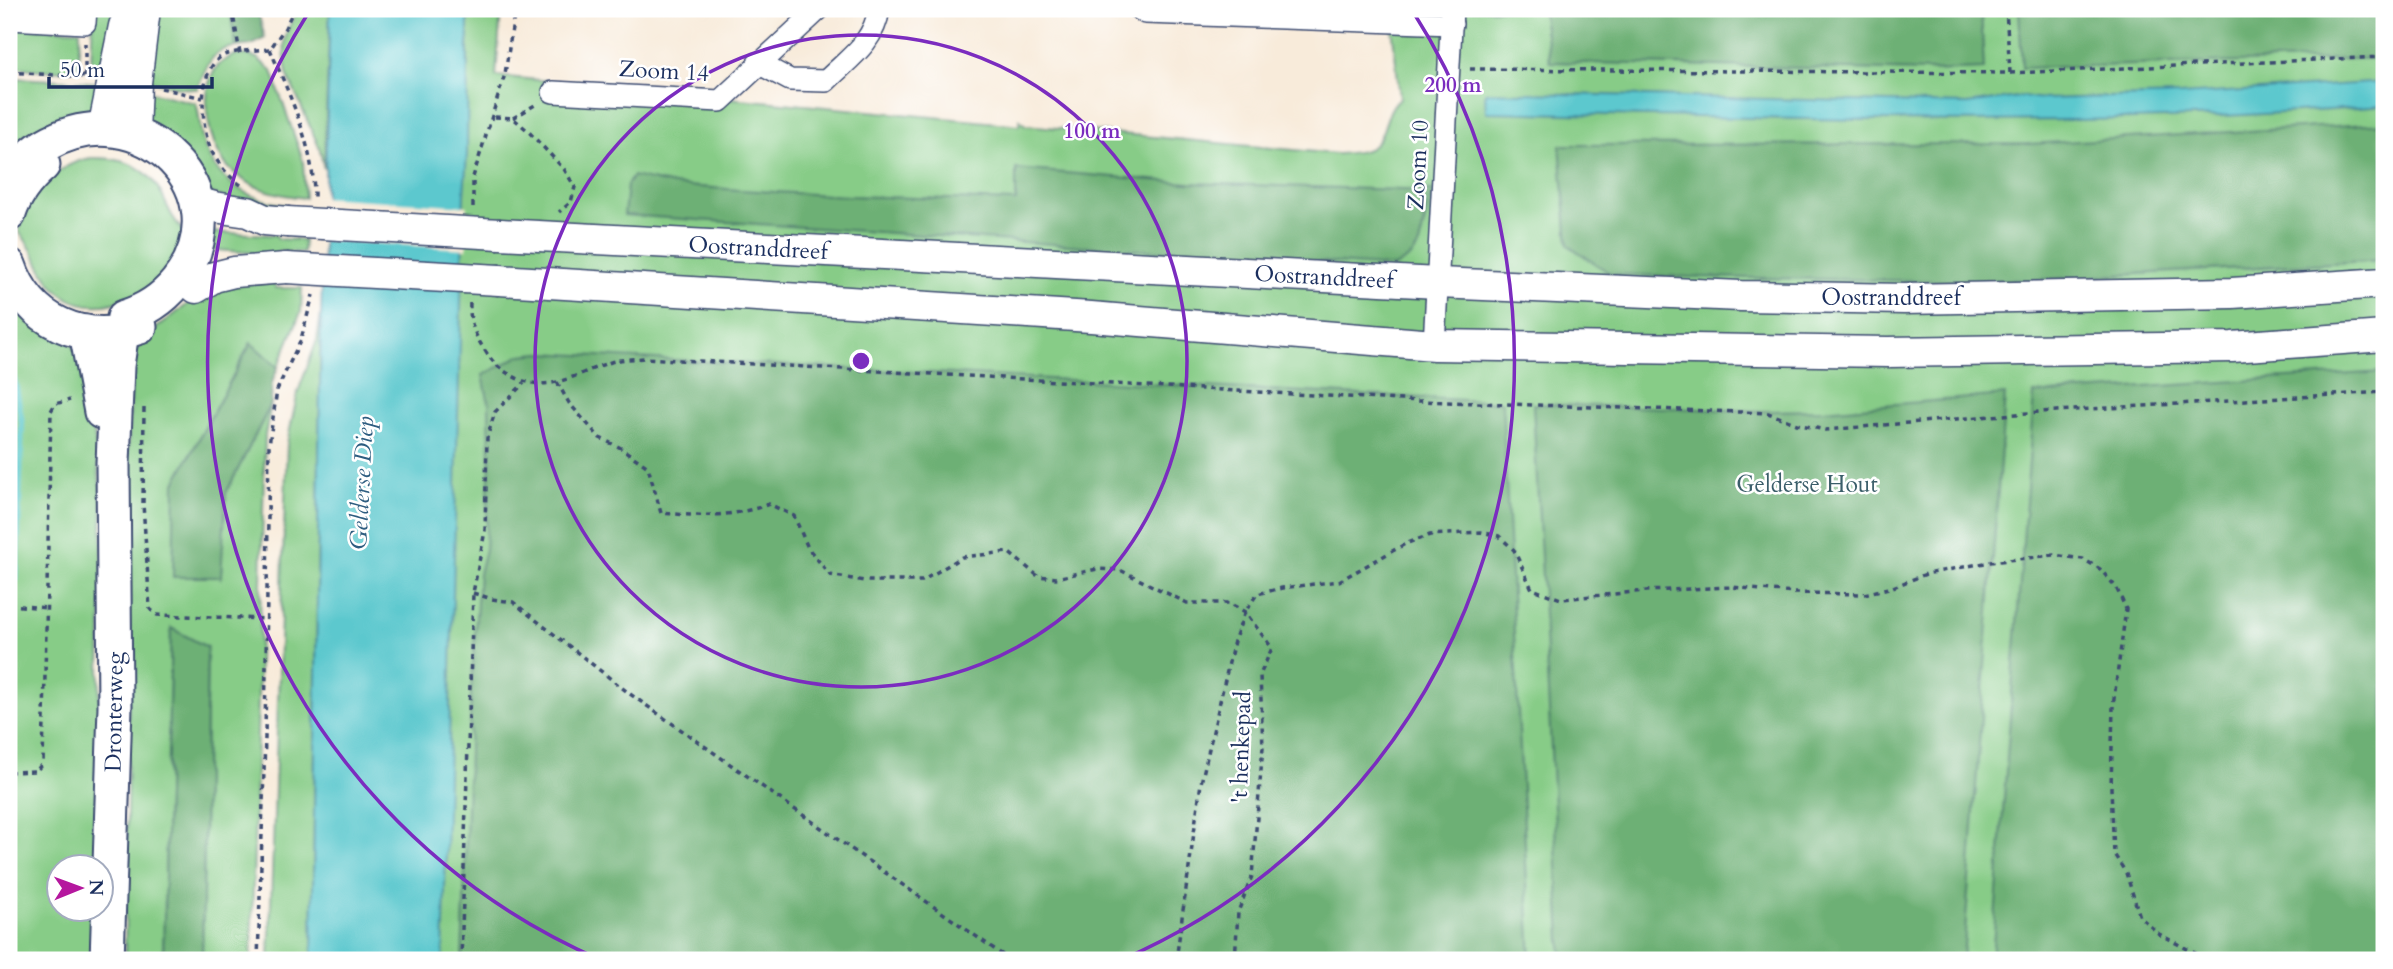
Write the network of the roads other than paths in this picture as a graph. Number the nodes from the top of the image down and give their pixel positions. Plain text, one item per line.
1 (127, 9) edge
2 (145, 9) edge
3 (819, 9) edge
4 (879, 9) edge
5 (1140, 9) edge
6 (85, 16) edge
7 (1452, 16) edge
8 (9, 19) edge
9 (758, 64) junction
10 (553, 92) road end
11 (111, 135) junction
12 (9, 202) edge
13 (197, 211) junction
14 (9, 243) edge
15 (9, 265) edge
16 (192, 277) junction
17 (1438, 283) junction
18 (2384, 283) edge
19 (123, 324) junction
20 (86, 332) junction
21 (2384, 336) edge
22 (1434, 345) junction
23 (113, 463) junction
24 (107, 960) edge

1 - 11 main road
2 - 11 main road
3 - 9 street, Zoom 14
4 - 9 street
5 - 7 street
6 - 8 street
7 - 17 street, Zoom 10
9 - 10 street, Zoom 14
11 - 12 main road
11 - 13 main road
13 - 16 main road
13 - 17 main road, Oostranddreef, bridge
14 - 19 main road
15 - 20 main road
16 - 19 main road
16 - 22 main road, Oostranddreef, bridge
17 - 18 main road, Oostranddreef
17 - 22 street, Zoom 10
19 - 20 main road
19 - 23 main road, Dronterweg
20 - 23 main road, Dronterweg
21 - 22 main road, Oostranddreef
23 - 24 main road, Dronterweg

